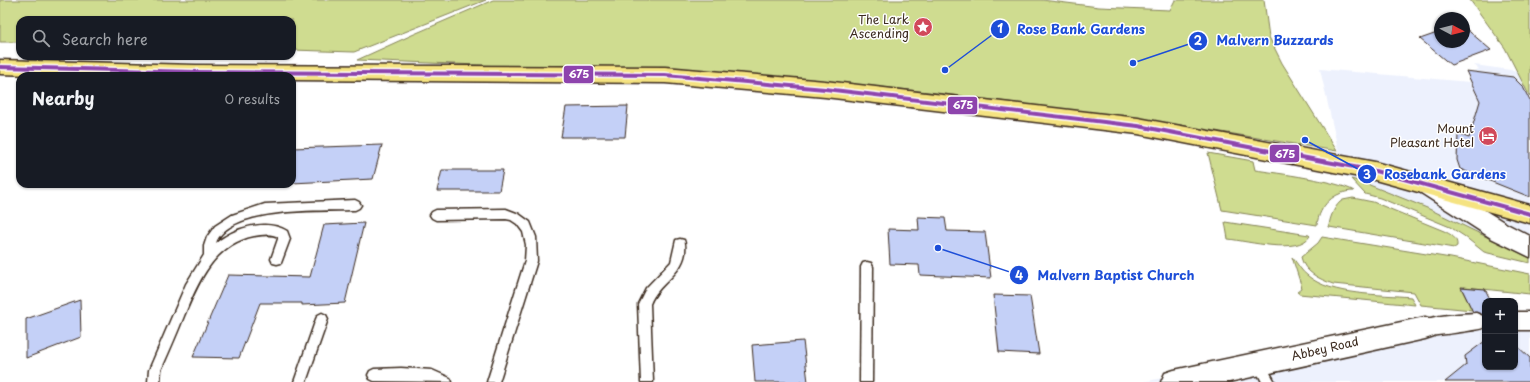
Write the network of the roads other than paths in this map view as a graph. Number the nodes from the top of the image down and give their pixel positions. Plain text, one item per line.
1 (0, 67) edge
2 (203, 72) edge
3 (296, 73) edge
4 (1426, 185) junction
5 (355, 205) dead end
6 (1530, 214) edge
7 (436, 215) dead end
8 (680, 244) dead end
9 (1530, 247) edge
10 (210, 256) junction
11 (277, 259) dead end
12 (867, 267) dead end
13 (322, 319) dead end
14 (1518, 321) edge
15 (1530, 321) edge
16 (1476, 322) dead end
17 (1425, 328) joint
18 (1264, 373) edge
19 (374, 375) dead end
20 (154, 382) edge
21 (300, 382) edge
22 (446, 382) edge
23 (493, 382) edge
24 (647, 382) edge
25 (866, 382) edge
26 (1174, 382) edge

1 - 2 highway
3 - 4 highway
4 - 6 highway
4 - 9 street
5 - 10 lane
7 - 23 lane
8 - 24 lane
10 - 11 lane
10 - 20 lane
12 - 25 lane
13 - 21 lane
14 - 15 street
16 - 17 street, Abbey Road
17 - 18 street, Abbey Road
18 - 26 street, Abbey Road
19 - 22 lane

